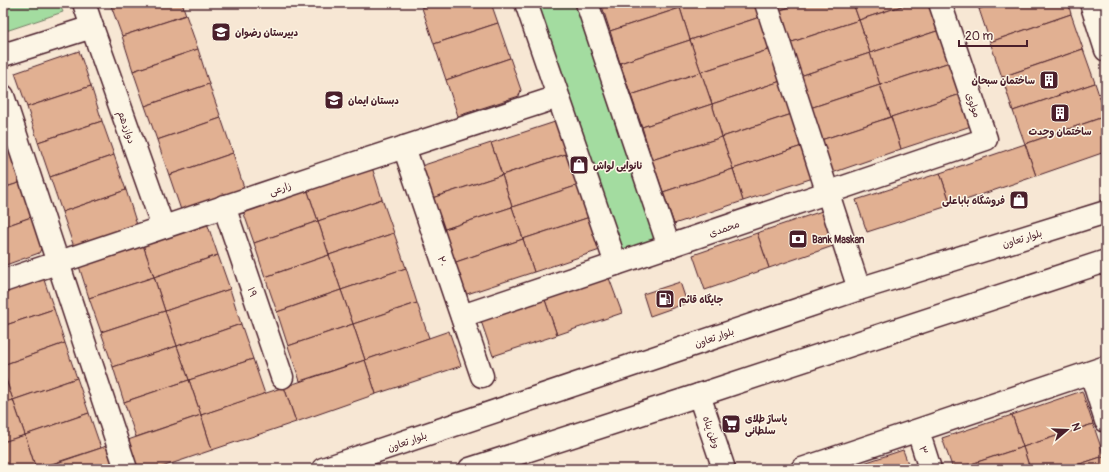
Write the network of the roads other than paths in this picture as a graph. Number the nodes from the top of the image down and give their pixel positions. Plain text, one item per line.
1 (84, 3) edge
2 (526, 3) edge
3 (587, 3) edge
4 (766, 3) edge
5 (940, 3) edge
6 (1091, 3) edge
7 (92, 27) junction
8 (1106, 50) edge
9 (3, 55) edge
10 (3, 96) edge
11 (558, 97) junction
12 (986, 139) joint
13 (404, 147) junction
14 (828, 193) junction
15 (224, 206) junction
16 (1106, 212) edge
17 (163, 227) junction
18 (669, 247) junction
19 (1106, 261) edge
20 (58, 263) junction
21 (616, 264) junction
22 (3, 281) edge
23 (858, 289) junction
24 (462, 316) junction
25 (1098, 370) edge
26 (482, 376) dead end
27 (282, 377) dead end
28 (699, 395) junction
29 (1106, 421) edge
30 (918, 431) junction
31 (364, 462) edge
32 (126, 469) edge
33 (323, 469) edge
34 (470, 469) edge
35 (724, 469) edge
36 (802, 469) edge
37 (930, 469) edge

1 - 7 street, دوازدهم
2 - 11 street
3 - 18 street
4 - 14 street
5 - 12 street, مولوی
6 - 8 street
7 - 9 street
7 - 17 street, دوازدهم
10 - 20 street
11 - 13 street, زارعی
11 - 21 street
12 - 14 street, محمدی
13 - 15 street, زارعی
13 - 24 street, ۲۰
14 - 18 street, محمدی
14 - 23 street
15 - 17 street, زارعی
15 - 27 street, ۱۹
16 - 23 street, بلوار تعاون
17 - 20 street, زارعی
18 - 21 street, محمدی
19 - 28 street
20 - 22 street, زارعی
20 - 32 street
21 - 24 street, محمدی
23 - 31 street, بلوار تعاون
24 - 26 street, ۲۰
25 - 29 street
25 - 30 street
28 - 34 street
28 - 35 street, وطن پناه
30 - 36 street
30 - 37 street, ۳
31 - 33 street, بلوار تعاون

